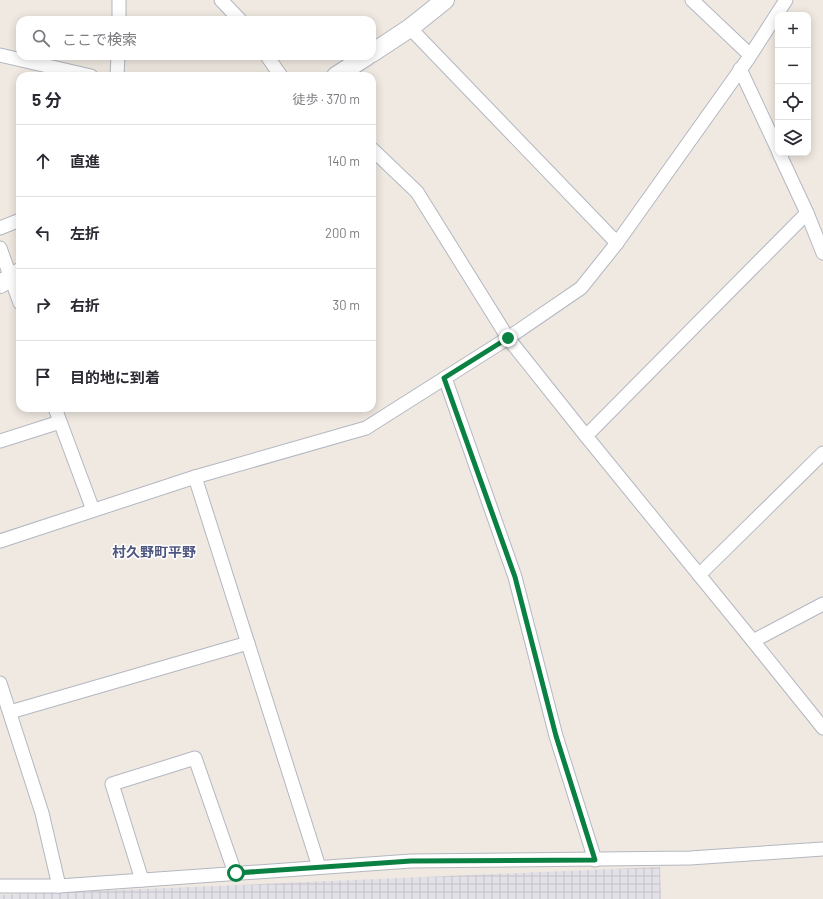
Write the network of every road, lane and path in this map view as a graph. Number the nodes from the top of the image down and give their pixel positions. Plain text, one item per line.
1 (119, 0) edge
2 (220, 0) edge
3 (444, 0) edge
4 (692, 0) edge
5 (786, 0) edge
6 (119, 16) edge
7 (236, 16) edge
8 (410, 28) junction
9 (376, 49) edge
10 (0, 55) edge
11 (750, 55) junction
12 (16, 59) edge
13 (22, 60) edge
14 (118, 60) edge
15 (270, 60) edge
16 (361, 60) edge
17 (740, 69) junction
18 (74, 72) edge
19 (118, 72) edge
20 (278, 72) edge
21 (342, 72) edge
22 (775, 144) edge
23 (376, 153) edge
24 (780, 156) edge
25 (807, 213) junction
26 (16, 222) edge
27 (0, 228) edge
28 (617, 243) junction
29 (0, 248) edge
30 (823, 253) edge
31 (10, 278) edge
32 (16, 293) edge
33 (508, 338) junction
34 (444, 378) junction
35 (57, 412) edge
36 (60, 422) junction
37 (586, 436) junction
38 (0, 440) edge
39 (823, 453) edge
40 (195, 477) junction
41 (93, 510) junction
42 (0, 541) edge
43 (699, 575) junction
44 (823, 604) edge
45 (753, 640) junction
46 (248, 643) junction
47 (0, 683) edge
48 (10, 712) junction
49 (823, 728) edge
50 (823, 849) edge
51 (595, 860) junction
52 (320, 868) junction
53 (236, 873) junction
54 (142, 880) junction
55 (0, 886) edge
56 (59, 886) junction

1 - 6 street
2 - 7 street
3 - 8 main road
4 - 11 street
5 - 11 street
8 - 9 main road
8 - 28 street
10 - 12 street
11 - 17 street
13 - 18 street
14 - 19 street
15 - 20 street
16 - 21 main road
17 - 22 street
17 - 28 street
23 - 33 street
24 - 25 street
25 - 30 street
25 - 37 street
26 - 27 street
28 - 33 street
29 - 31 street
31 - 32 street
33 - 34 street
33 - 37 street
34 - 40 street
34 - 51 street
35 - 36 street
36 - 38 street
36 - 41 street
37 - 43 street
39 - 43 street
40 - 41 street
40 - 46 street
41 - 42 street
43 - 45 street
44 - 45 street
45 - 49 street
46 - 48 street
46 - 52 street
47 - 48 street
48 - 56 street
50 - 51 street
51 - 52 street
52 - 53 street
53 - 54 street
53 - 54 street
54 - 56 street
55 - 56 street

